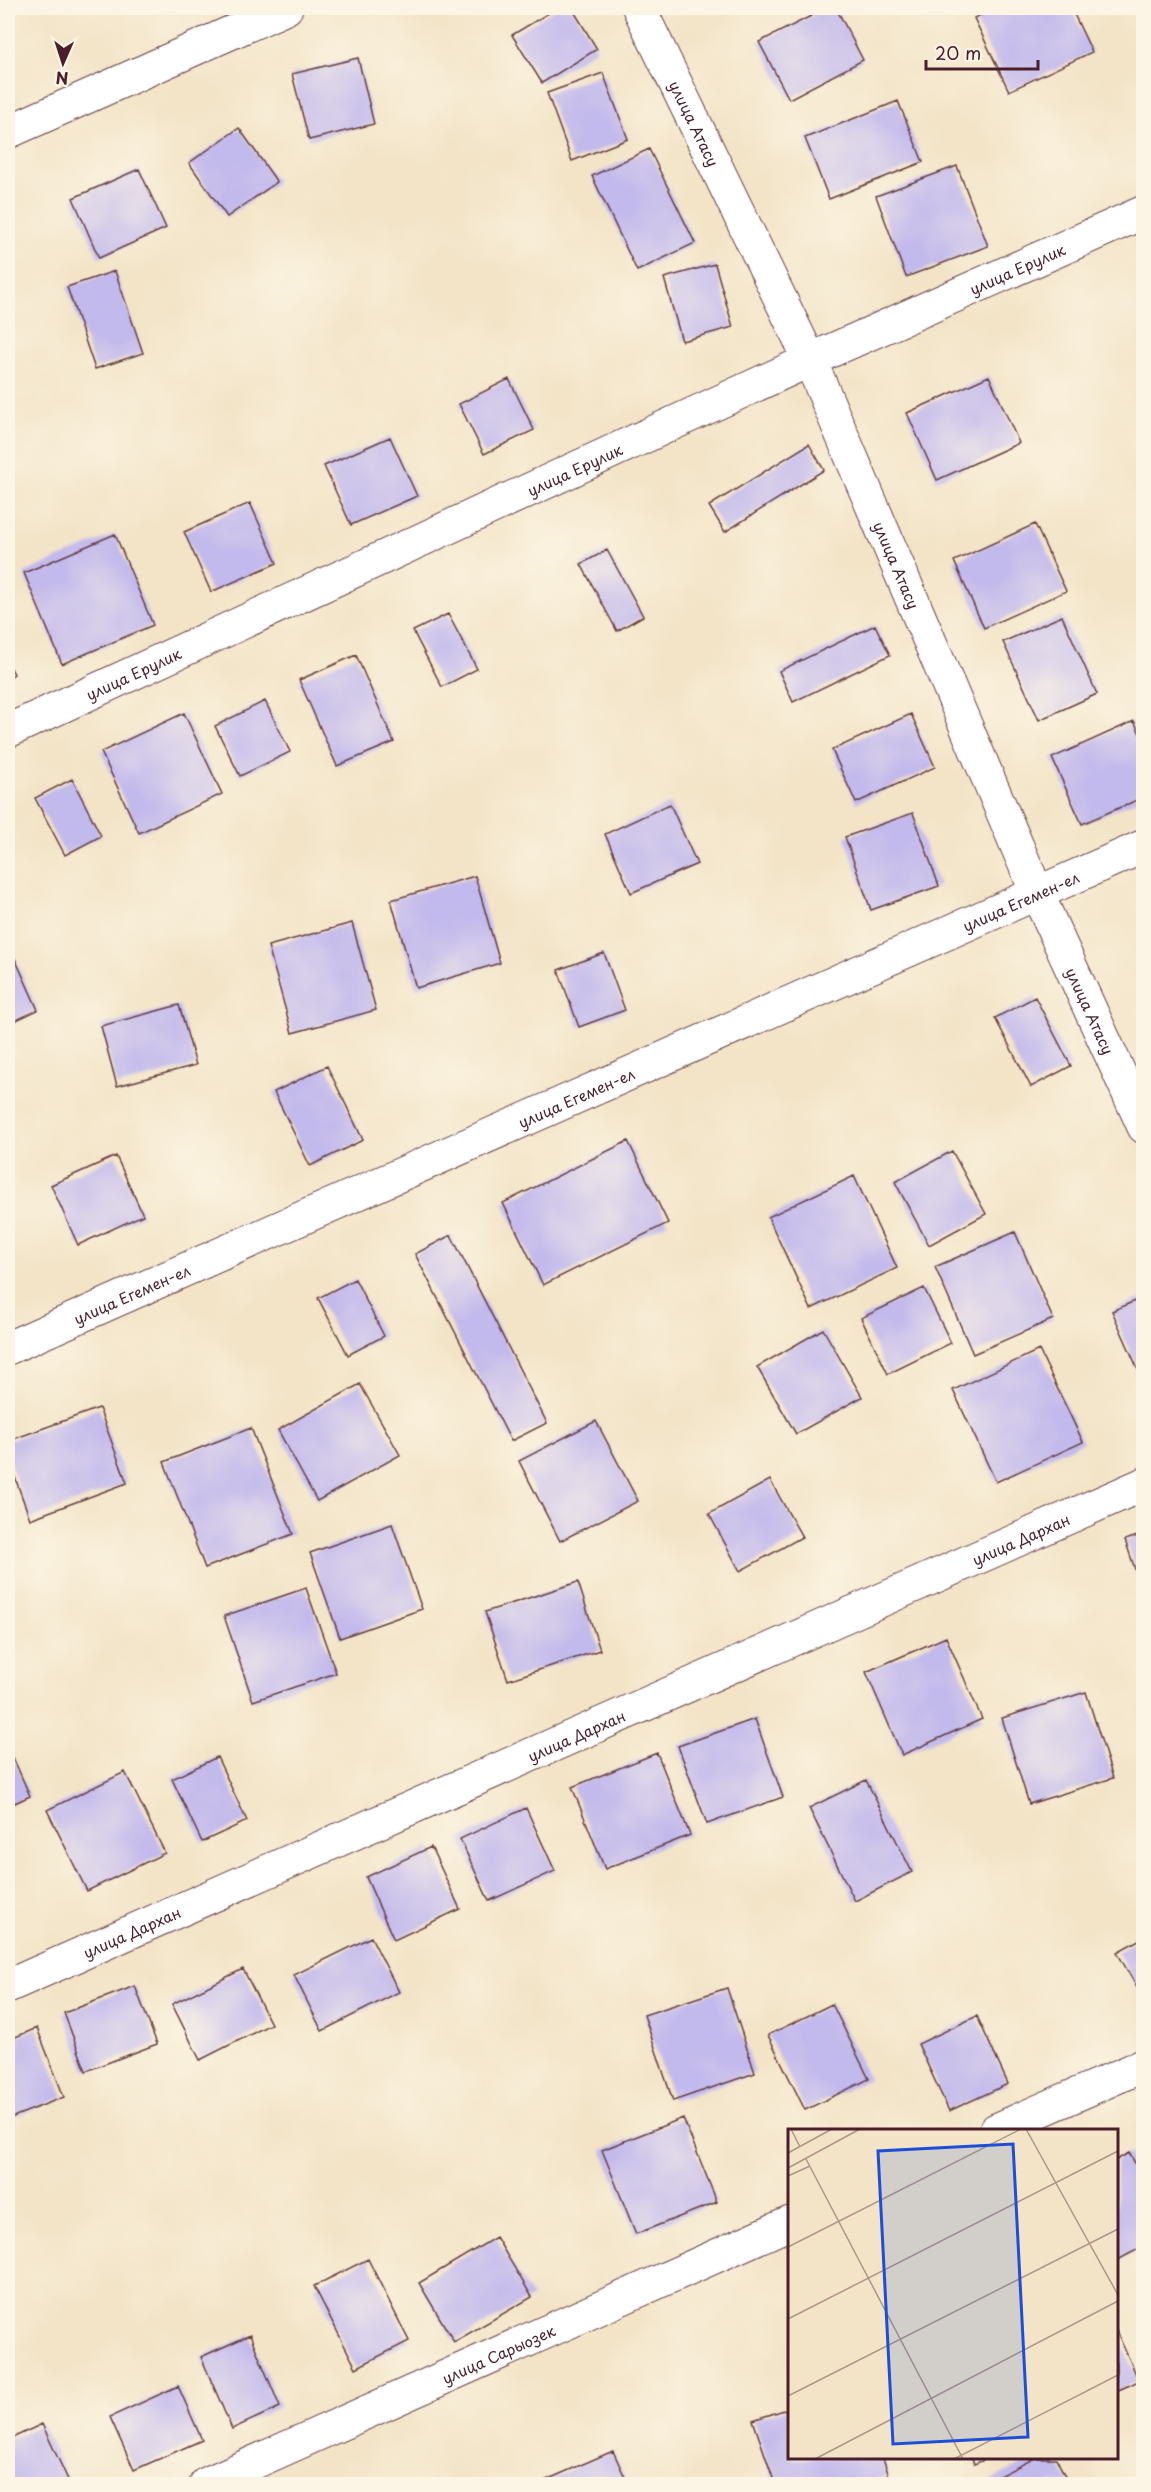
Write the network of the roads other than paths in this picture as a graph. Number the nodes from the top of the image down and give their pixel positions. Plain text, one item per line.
1 (286, 8) edge
2 (639, 8) edge
3 (8, 132) edge
4 (1143, 212) edge
5 (810, 360) junction
6 (8, 731) edge
7 (1143, 846) edge
8 (1037, 893) junction
9 (1143, 1127) edge
10 (8, 1348) edge
11 (1143, 1484) edge
12 (8, 1986) edge
13 (1143, 2065) edge
14 (998, 2129) edge
15 (788, 2223) edge
16 (206, 2484) edge

1 - 3 street
2 - 5 street, улица Атасу
4 - 5 street, улица Ерулик
5 - 6 street, улица Ерулик
5 - 8 street, улица Атасу
7 - 8 street, улица Егемен-ел
8 - 9 street, улица Атасу
8 - 10 street, улица Егемен-ел
11 - 12 street, улица Дархан
13 - 14 street
15 - 16 street, улица Сарыозек

